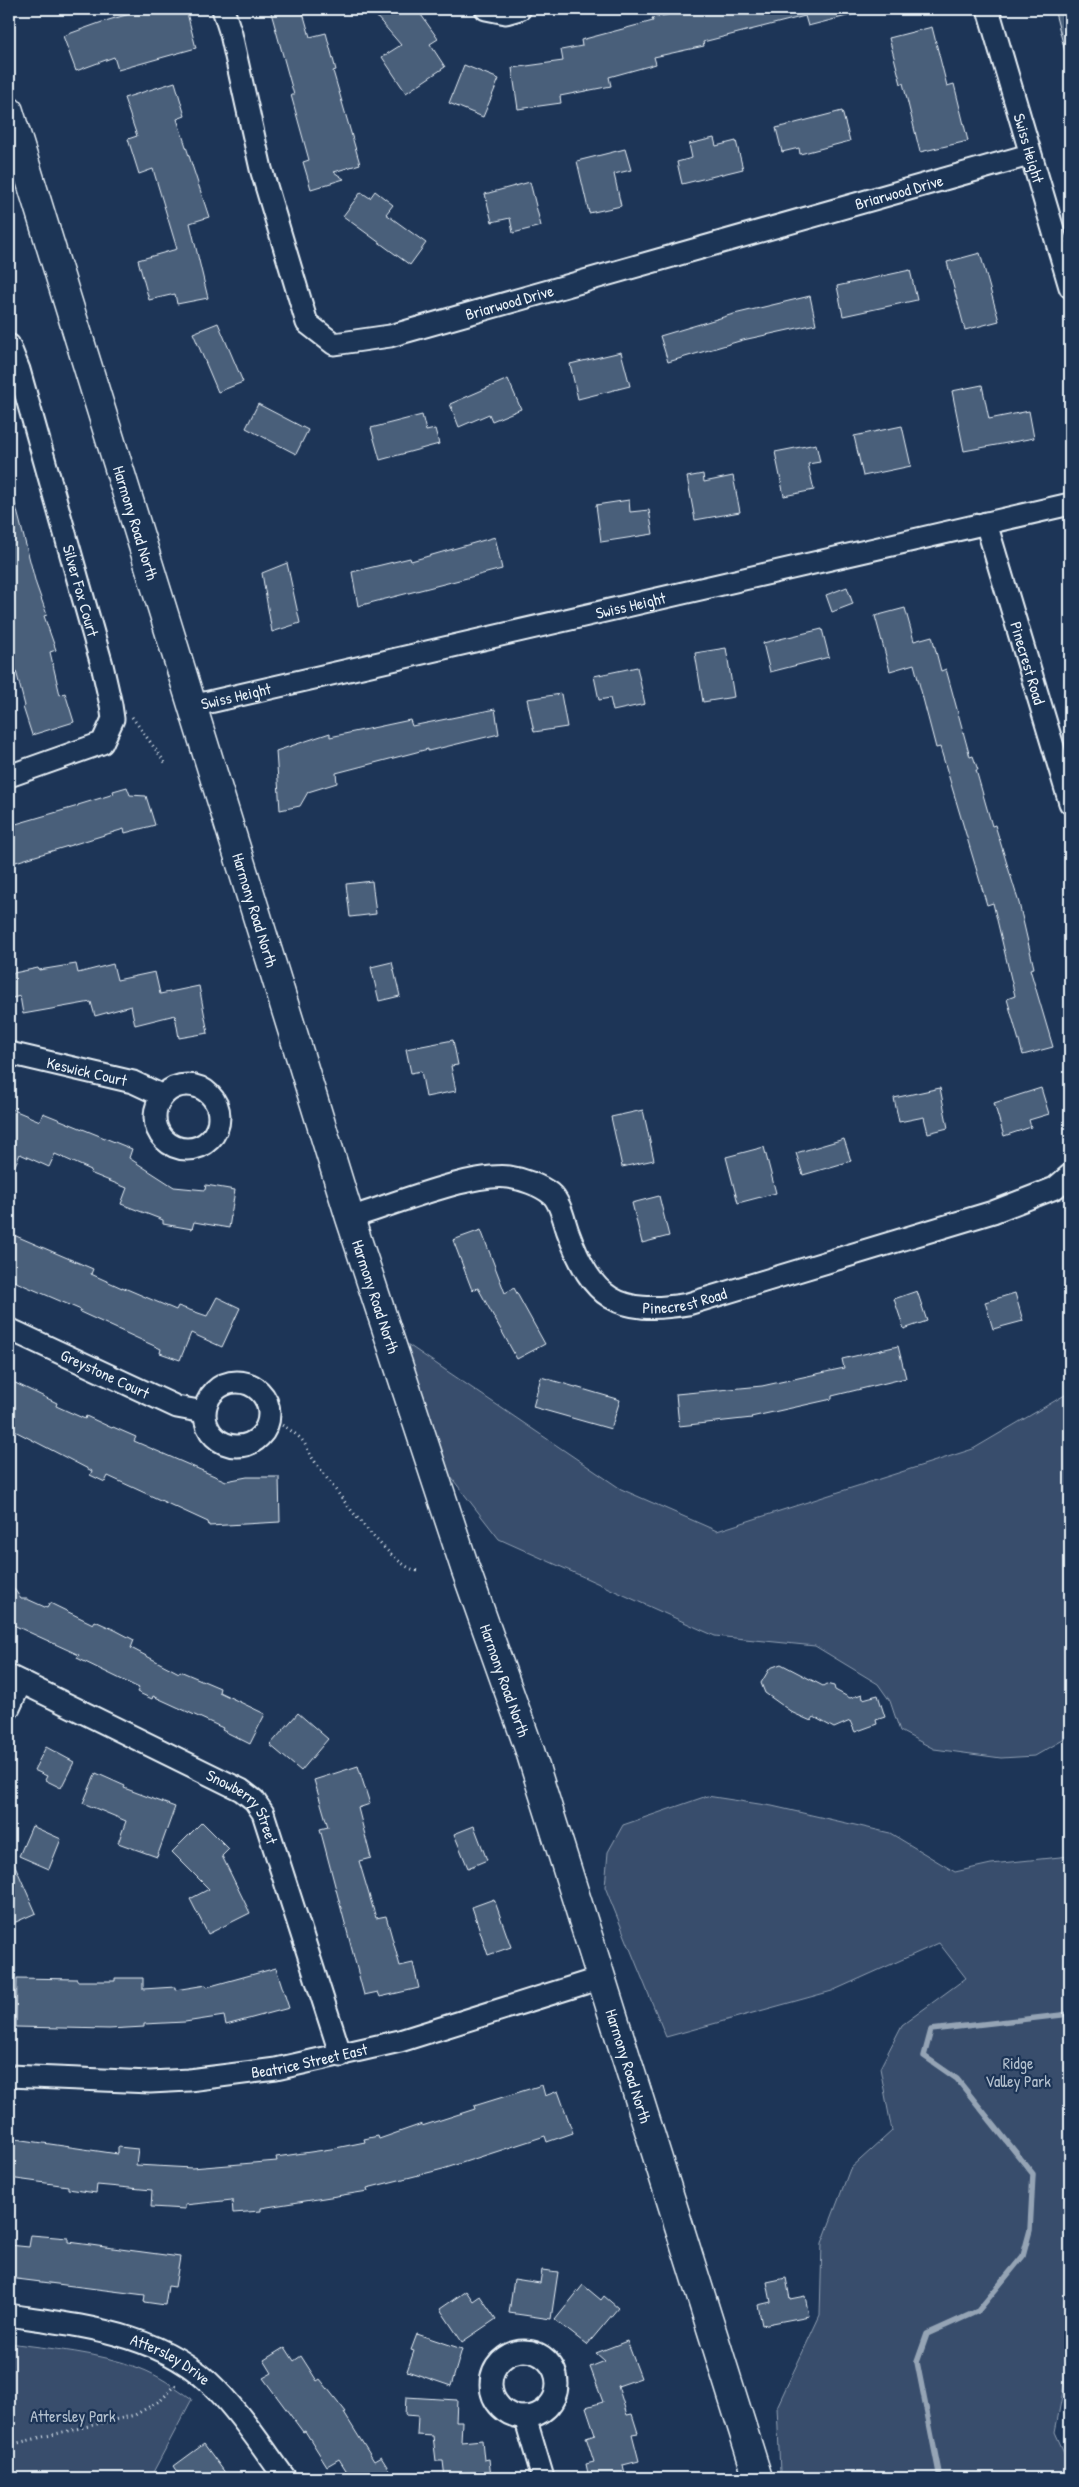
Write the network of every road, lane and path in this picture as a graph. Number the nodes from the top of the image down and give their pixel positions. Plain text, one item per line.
1 (223, 9) edge
2 (486, 9) edge
3 (520, 9) edge
4 (988, 9) edge
5 (9, 112) edge
6 (1030, 155) junction
7 (1070, 287) edge
8 (9, 344) edge
9 (1070, 504) edge
10 (986, 523) junction
11 (192, 706) junction
12 (113, 719) junction
13 (167, 765) dead end
14 (9, 776) edge
15 (1070, 803) edge
16 (9, 1053) edge
17 (163, 1096) dead end
18 (1070, 1175) edge
19 (350, 1218) junction
20 (9, 1329) edge
21 (204, 1412) junction
22 (269, 1418) junction
23 (419, 1571) dead end
24 (15, 1679) edge
25 (9, 1708) edge
26 (600, 1978) junction
27 (341, 2056) junction
28 (9, 2076) edge
29 (9, 2315) edge
30 (195, 2372) junction
31 (525, 2417) dead end
32 (9, 2445) edge
33 (285, 2478) edge
34 (543, 2478) edge
35 (758, 2478) edge

1 - 6 street, Briarwood Drive
2 - 3 street
4 - 6 street, Swiss Height
5 - 11 main road, Harmony Road North
6 - 7 street, Swiss Height
8 - 12 street, Silver Fox Court
9 - 10 street, Swiss Height
10 - 11 street, Swiss Height
10 - 15 street, Pinecrest Road
11 - 19 main road, Harmony Road North
12 - 13 path
12 - 14 street
16 - 17 street, Keswick Court
18 - 19 street, Pinecrest Road
19 - 26 main road, Harmony Road North
20 - 21 street, Greystone Court
21 - 22 street
21 - 22 street
22 - 23 path
24 - 25 street
24 - 27 street, Snowberry Street
26 - 27 street, Beatrice Street East
26 - 35 main road, Harmony Road North
27 - 28 street, Beatrice Street East
29 - 30 street, Attersley Drive
30 - 32 path
30 - 33 street, Attersley Drive
31 - 34 street

